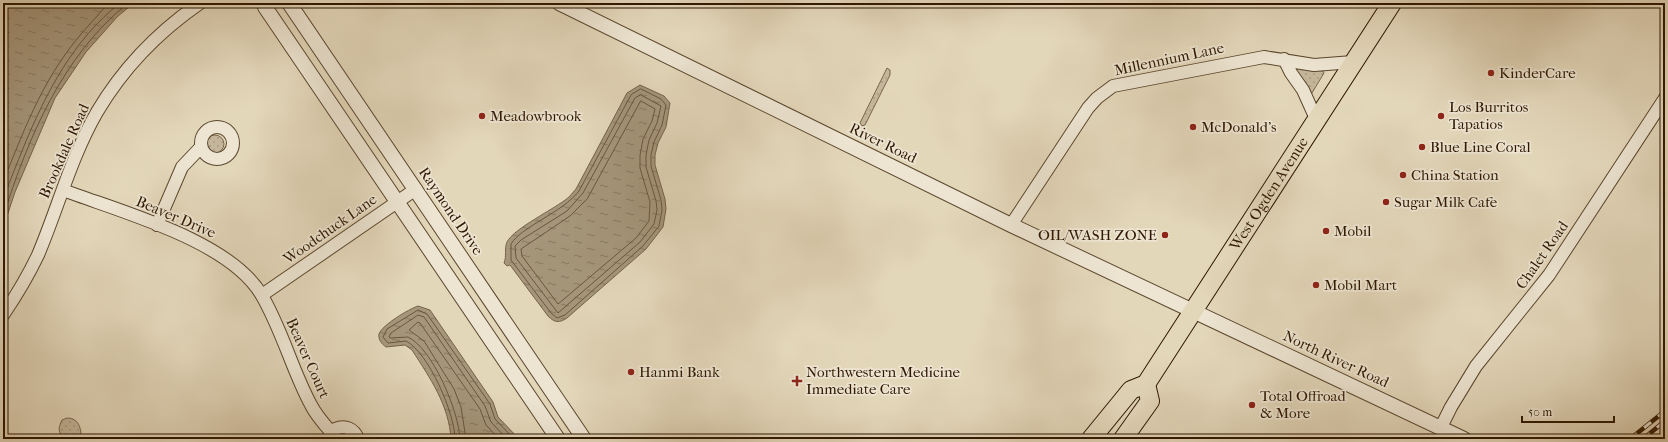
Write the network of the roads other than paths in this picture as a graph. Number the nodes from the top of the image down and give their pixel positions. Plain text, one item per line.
1 (200, 3) edge
2 (266, 3) edge
3 (289, 3) edge
4 (559, 3) edge
5 (1392, 3) edge
6 (1284, 59) junction
7 (1354, 62) junction
8 (1665, 98) edge
9 (1317, 121) junction
10 (201, 147) dead end
11 (416, 189) junction
12 (63, 190) junction
13 (398, 201) junction
14 (157, 225) junction
15 (1011, 225) junction
16 (262, 295) junction
17 (1193, 310) junction
18 (3, 315) edge
19 (1146, 384) junction
20 (1441, 428) junction
21 (329, 435) edge
22 (358, 439) edge
23 (558, 439) edge
24 (584, 439) edge
25 (1091, 439) edge
26 (1123, 439) edge
27 (1464, 439) edge

1 - 12 street, Brookdale Road
2 - 13 street
3 - 11 street, Raymond Drive
4 - 15 street, River Road
5 - 7 main road, West Ogden Avenue
6 - 7 street, Millennium Lane
6 - 9 street
6 - 15 street, Millennium Lane
7 - 9 main road, West Ogden Avenue
8 - 20 street, Chalet Road
9 - 17 main road, West Ogden Avenue
10 - 14 street
11 - 13 street, Woodchuck Lane
11 - 24 street, Raymond Drive
12 - 14 street, Beaver Drive
12 - 18 street, Brookdale Road
13 - 16 street, Woodchuck Lane
13 - 23 street
14 - 16 street, Beaver Drive
15 - 17 street, River Road
16 - 21 street, Beaver Court
17 - 19 main road, West Ogden Avenue
17 - 20 street, North River Road
19 - 25 main road
19 - 26 main road
20 - 27 street, North River Road
21 - 22 street, Beaver Court

